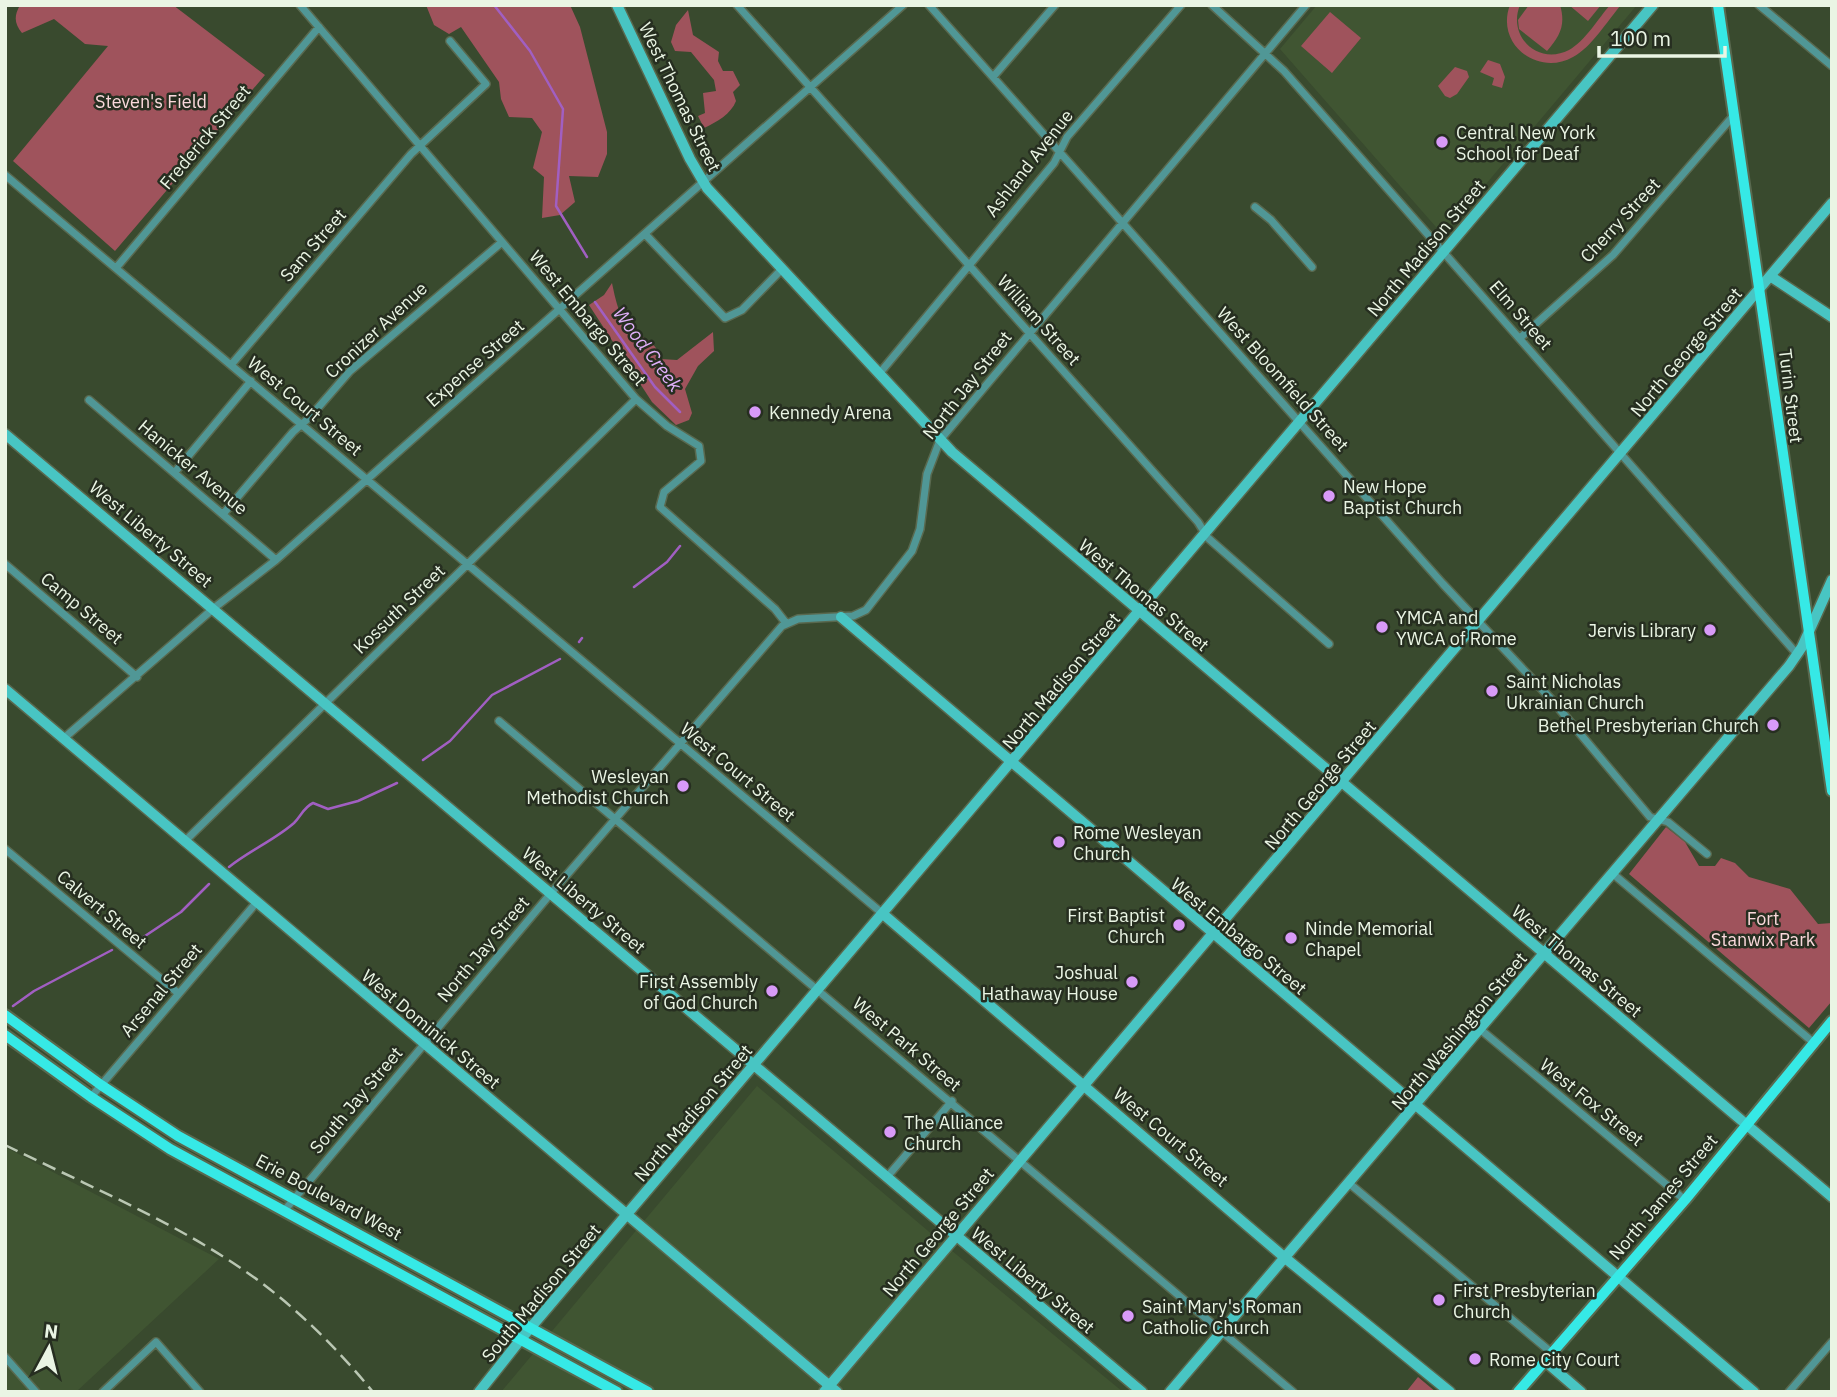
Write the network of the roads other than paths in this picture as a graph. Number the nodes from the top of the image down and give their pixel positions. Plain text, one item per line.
1 (300, 5) edge
2 (617, 5) edge
3 (737, 5) edge
4 (903, 5) edge
5 (929, 5) edge
6 (1055, 5) edge
7 (1181, 5) edge
8 (1212, 5) edge
9 (1306, 5) edge
10 (1653, 5) edge
11 (1718, 5) edge
12 (1759, 5) edge
13 (319, 27) junction
14 (450, 41) dead end
15 (1265, 53) junction
16 (1832, 66) edge
17 (993, 77) junction
18 (810, 88) junction
19 (1734, 116) junction
20 (419, 146) junction
21 (1060, 151) junction
22 (5, 175) edge
23 (703, 182) junction
24 (1832, 203) edge
25 (1255, 207) dead end
26 (1123, 221) junction
27 (645, 234) junction
28 (502, 242) junction
29 (1445, 252) junction
30 (968, 265) junction
31 (1312, 267) dead end
32 (116, 268) junction
33 (782, 269) junction
34 (1770, 276) junction
35 (1760, 288) junction
36 (560, 310) junction
37 (1832, 317) edge
38 (1028, 333) junction
39 (1520, 338) junction
40 (231, 365) junction
41 (879, 374) junction
42 (251, 381) junction
43 (636, 399) junction
44 (89, 400) dead end
45 (1300, 421) junction
46 (302, 424) junction
47 (5, 433) edge
48 (940, 440) junction
49 (1621, 453) junction
50 (175, 472) junction
51 (367, 479) junction
52 (224, 513) junction
53 (1206, 534) junction
54 (276, 559) junction
55 (5, 564) edge
56 (467, 565) junction
57 (1832, 580) edge
58 (214, 608) junction
59 (1140, 612) junction
60 (841, 617) junction
61 (786, 623) junction
62 (1478, 624) junction
63 (1809, 629) junction
64 (1329, 644) dead end
65 (1797, 654) junction
66 (137, 677) junction
67 (5, 689) edge
68 (325, 701) junction
69 (499, 721) dead end
70 (1828, 737) edge
71 (63, 739) junction
72 (681, 745) junction
73 (1012, 764) junction
74 (1343, 783) junction
75 (1832, 791) edge
76 (617, 820) junction
77 (1657, 820) junction
78 (184, 842) junction
79 (5, 849) edge
80 (1707, 854) dead end
81 (1612, 873) junction
82 (551, 892) junction
83 (256, 903) junction
84 (883, 914) junction
85 (1214, 935) junction
86 (1545, 954) junction
87 (819, 991) junction
88 (178, 993) junction
89 (5, 1015) edge
90 (1832, 1021) edge
91 (1481, 1030) junction
92 (5, 1035) edge
93 (425, 1043) junction
94 (1814, 1044) junction
95 (754, 1064) junction
96 (101, 1085) junction
97 (1084, 1085) junction
98 (91, 1097) junction
99 (951, 1101) junction
100 (1416, 1106) junction
101 (1747, 1125) junction
102 (1020, 1159) junction
103 (887, 1177) junction
104 (1350, 1184) junction
105 (294, 1198) junction
106 (1832, 1198) edge
107 (1685, 1200) junction
108 (284, 1210) junction
109 (627, 1215) junction
110 (956, 1236) junction
111 (1284, 1257) junction
112 (1619, 1276) junction
113 (532, 1326) junction
114 (1221, 1332) junction
115 (521, 1339) junction
116 (1832, 1342) edge
117 (5, 1356) edge
118 (1548, 1357) junction
119 (830, 1390) edge
120 (36, 1392) edge
121 (103, 1392) edge
122 (200, 1392) edge
123 (479, 1392) edge
124 (617, 1392) edge
125 (648, 1392) edge
126 (1142, 1392) edge
127 (1170, 1392) edge
128 (1293, 1392) edge
129 (1450, 1392) edge
130 (1518, 1392) edge
131 (1580, 1392) edge
132 (1754, 1392) edge
133 (1789, 1392) edge

1 - 13 street, West Embargo Street
2 - 23 street, West Thomas Street
3 - 18 street, William Street
4 - 18 street, Expense Street
5 - 17 street, West Bloomfield Street
6 - 17 street
7 - 21 street, Ashland Avenue
8 - 15 street, Elm Street
9 - 15 street, North Jay Street
10 - 29 street, North Madison Street
11 - 19 main road, Turin Street
12 - 16 street
13 - 20 street, West Embargo Street
13 - 32 street, Frederick Street
14 - 20 street, Sam Street
15 - 26 street, North Jay Street
15 - 29 street, Elm Street
17 - 21 street, West Bloomfield Street
18 - 23 street, Expense Street
18 - 30 street, William Street
19 - 35 main road, Turin Street
19 - 39 street, Cherry Street
20 - 28 street, West Embargo Street
20 - 40 street, Sam Street
21 - 26 street, West Bloomfield Street
21 - 30 street, Ashland Avenue
22 - 32 street, West Court Street
23 - 27 street, Expense Street
23 - 33 street, West Thomas Street
24 - 34 street, North George Street
25 - 31 street
26 - 38 street, North Jay Street
26 - 45 street, West Bloomfield Street
27 - 33 street
27 - 36 street, Expense Street
28 - 36 street, West Embargo Street
28 - 46 street, Cronizer Avenue
29 - 39 street, Elm Street
29 - 45 street, North Madison Street
30 - 38 street, William Street
30 - 41 street, Ashland Avenue
32 - 40 street, West Court Street
33 - 41 street, West Thomas Street
34 - 35 street, North George Street
34 - 37 street
35 - 49 street, North George Street
35 - 63 main road, Turin Street
36 - 43 street, West Embargo Street
36 - 51 street, Expense Street
38 - 48 street, North Jay Street
38 - 53 street, William Street
39 - 49 street, Elm Street
40 - 42 street, West Court Street
41 - 48 street, West Thomas Street
42 - 46 street, West Court Street
42 - 50 street
43 - 56 street, Kossuth Street
43 - 61 street, West Embargo Street
44 - 50 street, Hanicker Avenue
45 - 53 street, North Madison Street
45 - 62 street, West Bloomfield Street
46 - 51 street, West Court Street
46 - 52 street, Cronizer Avenue
47 - 58 street, West Liberty Street
48 - 59 street, West Thomas Street
48 - 60 street, North Jay Street
49 - 62 street, North George Street
49 - 65 street, Elm Street
50 - 52 street, Hanicker Avenue
51 - 54 street, Expense Street
51 - 56 street, West Court Street
52 - 54 street, Hanicker Avenue
53 - 59 street, North Madison Street
53 - 64 street, William Street
54 - 58 street, Expense Street
55 - 66 street, Camp Street
56 - 68 street, Kossuth Street
56 - 72 street, West Court Street
57 - 63 street, North Washington Street
58 - 66 street, Expense Street
58 - 68 street, West Liberty Street
59 - 73 street, North Madison Street
59 - 74 street, West Thomas Street
60 - 61 street, North Jay Street
60 - 73 street, West Embargo Street
61 - 72 street, North Jay Street
62 - 74 street, North George Street
62 - 77 street, West Bloomfield Street
63 - 65 street, North Washington Street
63 - 70 main road, Turin Street
65 - 77 street, North Washington Street
66 - 71 street, Expense Street
67 - 71 street, West Dominick Street
68 - 78 street, Kossuth Street
68 - 82 street, West Liberty Street
69 - 76 street, West Park Street
70 - 75 main road, Turin Street
71 - 78 street, West Dominick Street
72 - 76 street, North Jay Street
72 - 84 street, West Court Street
73 - 84 street, North Madison Street
73 - 85 street, West Embargo Street
74 - 85 street, North George Street
74 - 86 street, West Thomas Street
76 - 82 street, North Jay Street
76 - 87 street, West Park Street
77 - 80 street, West Bloomfield Street
77 - 81 street, North Washington Street
78 - 83 street, West Dominick Street
79 - 88 street, Calvert Street
81 - 86 street, North Washington Street
81 - 94 street
82 - 93 street, North Jay Street
82 - 95 street, West Liberty Street
83 - 88 street, Arsenal Street
83 - 93 street, West Dominick Street
84 - 87 street, North Madison Street
84 - 97 street, West Court Street
85 - 97 street, North George Street
85 - 100 street, West Embargo Street
86 - 91 street, North Washington Street
86 - 101 street, West Thomas Street
87 - 95 street, North Madison Street
87 - 99 street, West Park Street
88 - 96 street, Arsenal Street
89 - 96 main road, Erie Boulevard West
90 - 94 main road, North James Street
91 - 100 street, North Washington Street
91 - 107 street, West Fox Street
92 - 98 main road, Erie Boulevard West
93 - 105 street, South Jay Street
93 - 109 street, West Dominick Street
94 - 101 main road, North James Street
95 - 103 street, West Liberty Street
95 - 109 street, North Madison Street
96 - 98 street, Arsenal Street
96 - 105 main road, Erie Boulevard West
97 - 102 street, North George Street
97 - 111 street, West Court Street
98 - 108 main road, Erie Boulevard West
99 - 102 street, West Park Street
99 - 103 street
100 - 104 street, North Washington Street
100 - 112 street, West Embargo Street
101 - 106 street, West Thomas Street
101 - 107 main road, North James Street
102 - 110 street, North George Street
102 - 114 street, West Park Street
103 - 110 street, West Liberty Street
104 - 111 street, North Washington Street
104 - 118 street
105 - 108 street, South Jay Street
105 - 113 main road, Erie Boulevard West
107 - 112 main road, North James Street
108 - 115 main road, Erie Boulevard West
109 - 113 street, South Madison Street
109 - 119 street, West Dominick Street
110 - 119 street, North George Street
110 - 126 street, West Liberty Street
111 - 114 street, North Washington Street
111 - 129 street, West Court Street
112 - 118 main road, North James Street
112 - 132 street, West Embargo Street
113 - 115 street, South Madison Street
113 - 125 main road, Erie Boulevard West
114 - 127 street, North Washington Street
114 - 128 street, West Park Street
115 - 123 street, South Madison Street
115 - 124 main road, Erie Boulevard West
116 - 133 street
117 - 120 street
118 - 130 main road, North James Street
118 - 131 street
121 - 122 street

